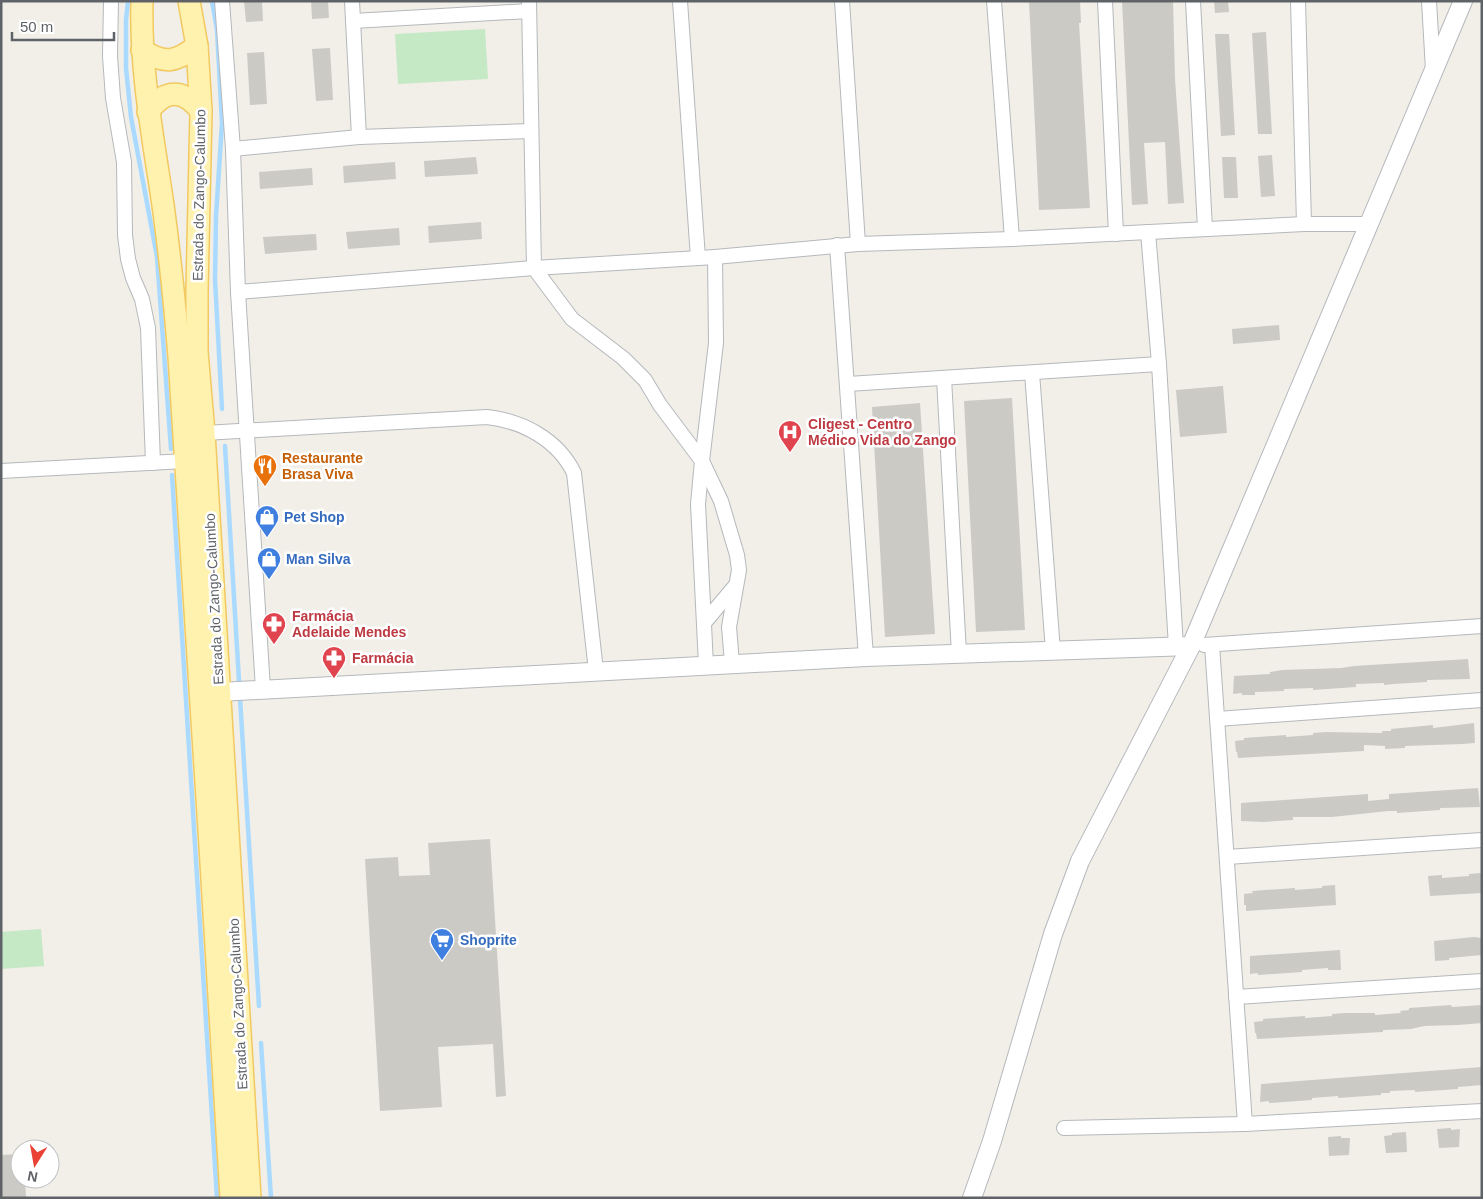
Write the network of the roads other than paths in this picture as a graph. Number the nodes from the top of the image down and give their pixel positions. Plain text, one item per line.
1 (111, 1) edge
2 (142, 1) edge
3 (189, 1) edge
4 (222, 1) edge
5 (352, 1) edge
6 (680, 1) edge
7 (842, 1) edge
8 (994, 1) edge
9 (1105, 1) edge
10 (1193, 1) edge
11 (1298, 1) edge
12 (1429, 1) edge
13 (1463, 1) edge
14 (529, 6) edge
15 (353, 21) junction
16 (197, 46) junction
17 (142, 50) junction
18 (1433, 76) junction
19 (201, 111) junction
20 (148, 112) junction
21 (531, 131) junction
22 (359, 137) junction
23 (233, 149) junction
24 (1304, 224) junction
25 (1369, 224) junction
26 (1205, 228) junction
27 (1148, 232) junction
28 (1116, 234) junction
29 (1012, 239) junction
30 (858, 244) junction
31 (837, 245) junction
32 (715, 257) junction
33 (698, 258) junction
34 (534, 268) junction
35 (238, 292) junction
36 (1159, 364) junction
37 (1032, 373) junction
38 (944, 378) junction
39 (848, 384) junction
40 (246, 430) junction
41 (218, 432) junction
42 (702, 461) junction
43 (170, 462) junction
44 (1, 471) edge
45 (736, 585) junction
46 (702, 587) junction
47 (716, 608) junction
48 (704, 623) junction
49 (1482, 626) edge
50 (729, 627) junction
51 (1212, 645) junction
52 (1183, 646) junction
53 (1053, 651) junction
54 (958, 654) junction
55 (866, 657) junction
56 (732, 664) junction
57 (706, 665) junction
58 (596, 671) junction
59 (263, 689) junction
60 (233, 691) junction
61 (1482, 700) edge
62 (1217, 719) junction
63 (1482, 840) edge
64 (1227, 858) junction
65 (1482, 981) edge
66 (1236, 997) junction
67 (1482, 1111) edge
68 (1246, 1124) junction
69 (1064, 1128) dead end
70 (231, 1198) edge
71 (250, 1198) edge
72 (972, 1198) edge

1 - 43 street
2 - 17 main road
3 - 16 main road, Estrada do Zango-Calumbo
4 - 23 street
5 - 15 street
6 - 33 street
7 - 30 street
8 - 29 street
9 - 28 street
10 - 26 street
11 - 24 street
12 - 18 street
13 - 18 street
14 - 15 street
14 - 21 street
15 - 22 street
16 - 17 main road
16 - 19 main road, Estrada do Zango-Calumbo
17 - 20 main road
18 - 25 street
19 - 20 main road
19 - 41 main road, Estrada do Zango-Calumbo
20 - 43 main road
21 - 22 street
21 - 34 street
22 - 23 street
23 - 35 street
24 - 25 street
24 - 26 street
25 - 52 street
26 - 27 street
27 - 28 street
27 - 36 street
28 - 29 street
29 - 30 street
30 - 31 street
31 - 32 street
31 - 39 street
32 - 33 street
32 - 42 street
33 - 34 street
34 - 35 street
34 - 42 street
35 - 40 street
36 - 37 street
36 - 52 street
37 - 38 street
37 - 53 street
38 - 39 street
38 - 54 street
39 - 55 street
40 - 41 street
40 - 58 street
40 - 59 street
41 - 60 main road, Estrada do Zango-Calumbo
42 - 45 street
42 - 46 street
43 - 44 street
43 - 70 main road
45 - 47 street
45 - 50 street
46 - 47 street
46 - 48 street
47 - 48 street
47 - 50 street
48 - 57 street
49 - 51 street
50 - 56 street
51 - 52 street
51 - 62 street
52 - 53 street
52 - 72 street
53 - 54 street
54 - 55 street
55 - 56 street
56 - 57 street
57 - 58 street
58 - 59 street
59 - 60 street
60 - 71 main road, Estrada do Zango-Calumbo
61 - 62 street
62 - 64 street
63 - 64 street
64 - 66 street
65 - 66 street
66 - 68 street
67 - 68 street
68 - 69 street

